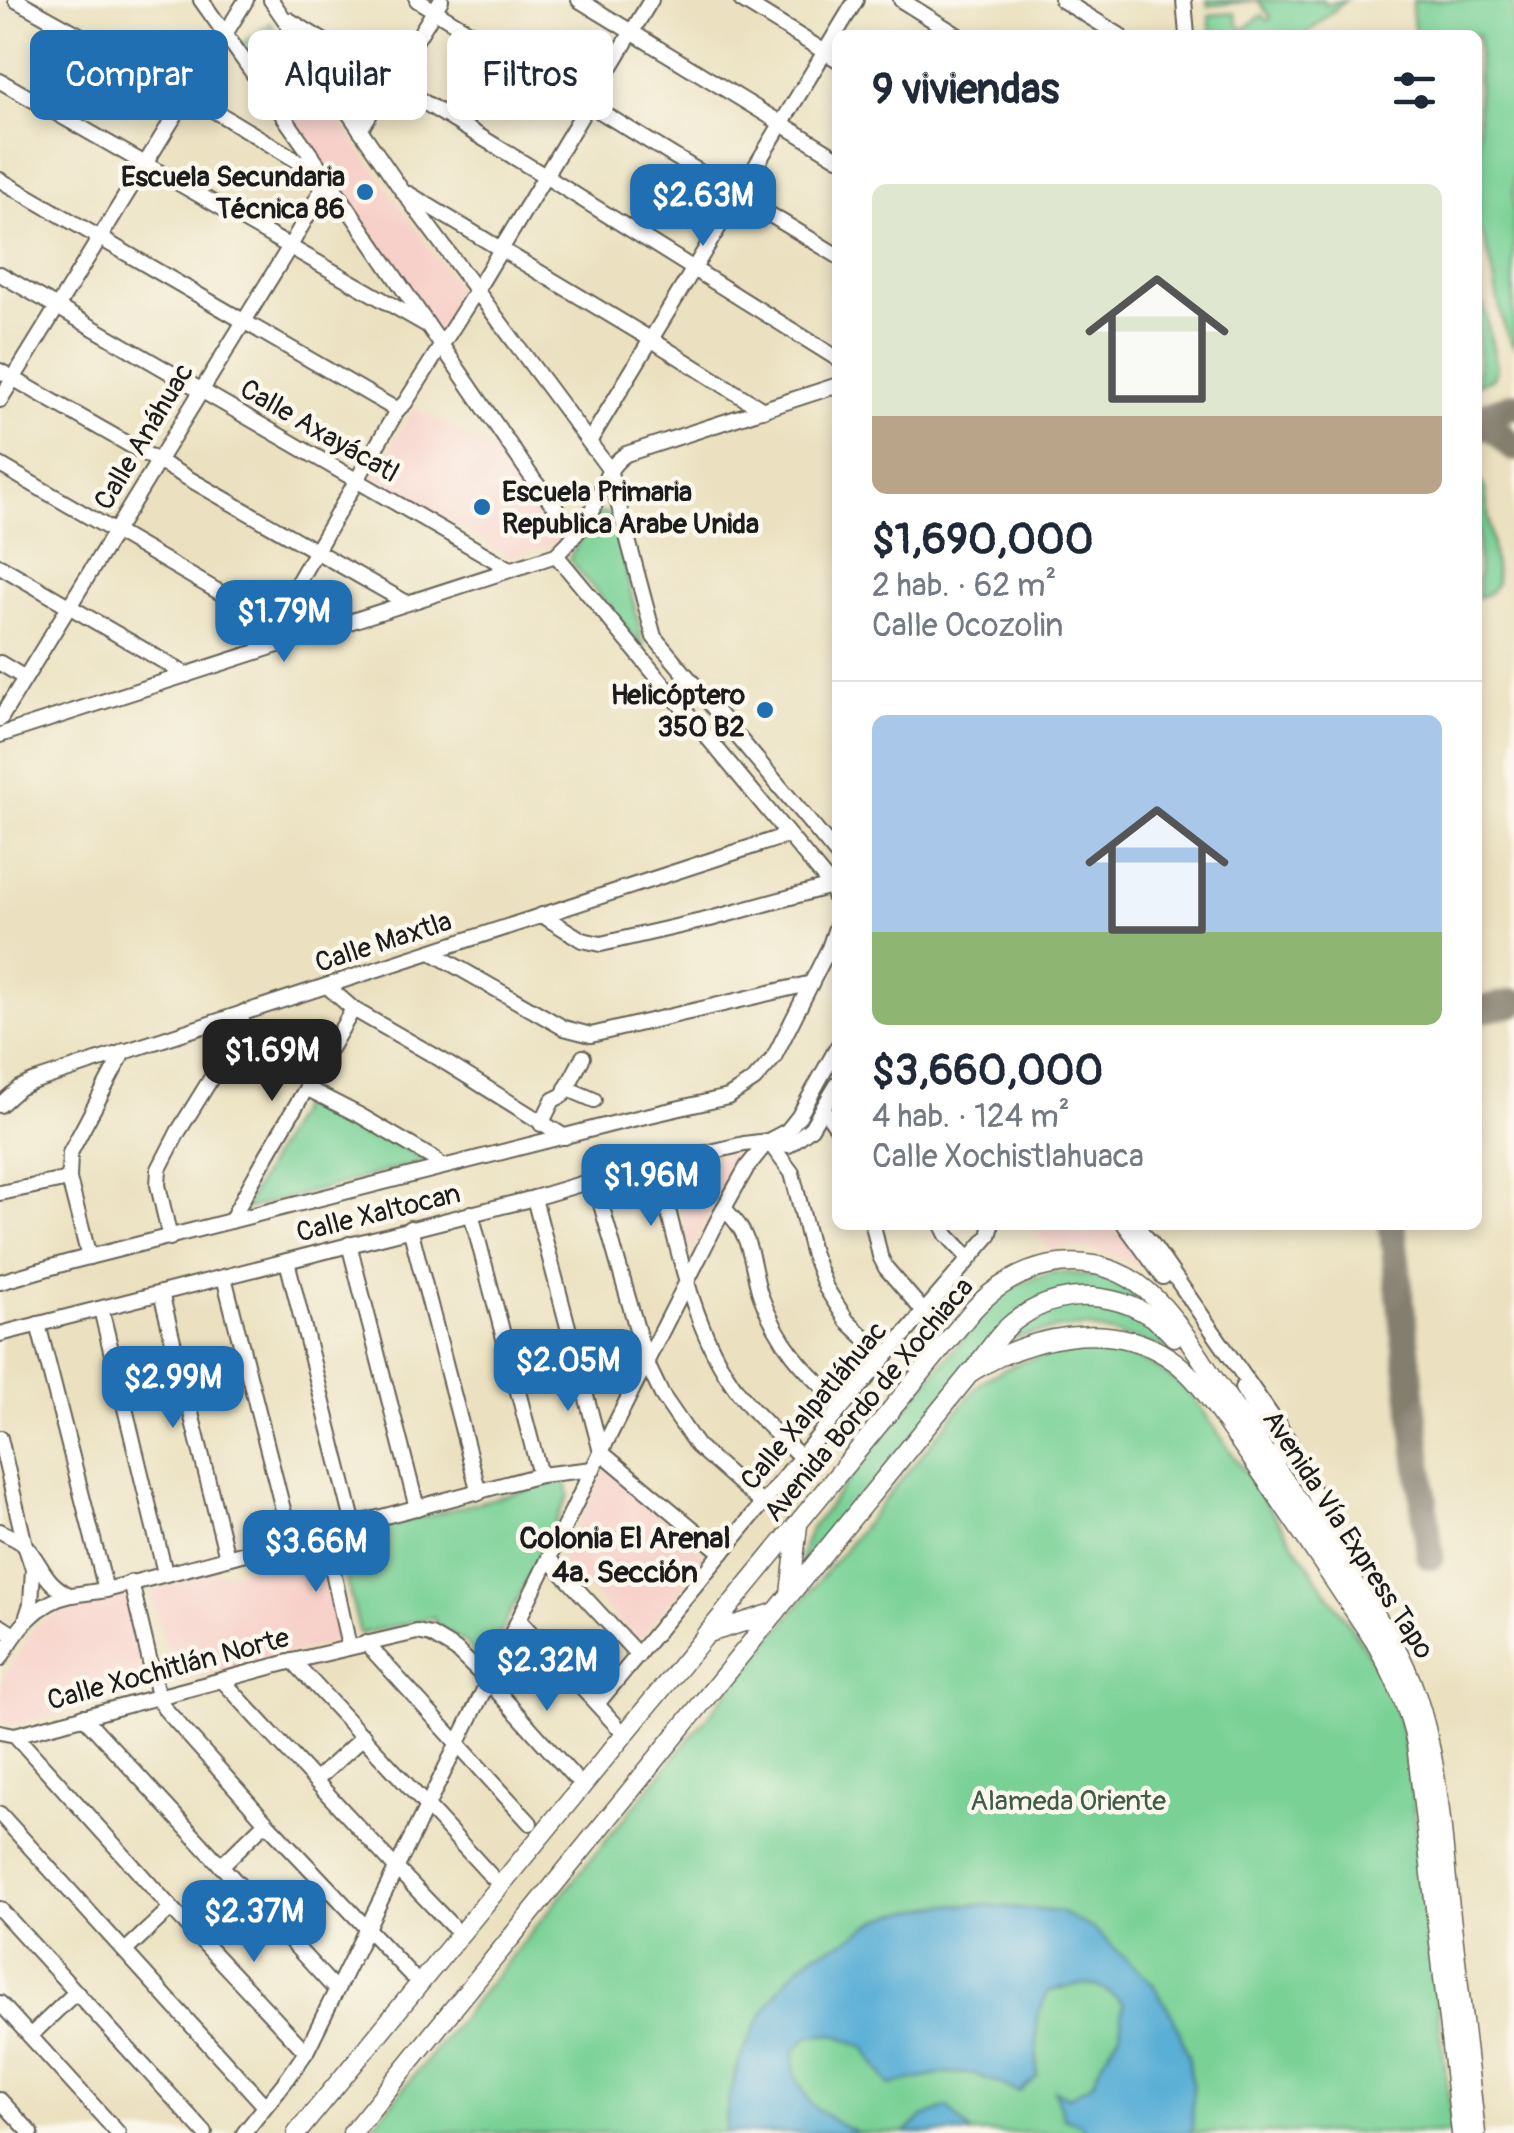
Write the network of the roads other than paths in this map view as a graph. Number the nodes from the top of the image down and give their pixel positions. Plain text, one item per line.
1 (16, 0) edge
2 (193, 0) edge
3 (246, 0) edge
4 (271, 0) edge
5 (417, 0) edge
6 (578, 0) edge
7 (651, 0) edge
8 (741, 0) edge
9 (856, 0) edge
10 (902, 0) edge
11 (1062, 0) edge
12 (1184, 0) edge
13 (204, 4) edge
14 (438, 5) edge
15 (282, 16) junction
16 (70, 30) edge
17 (221, 30) edge
18 (227, 30) edge
19 (305, 30) edge
20 (422, 30) edge
21 (476, 30) edge
22 (843, 30) edge
23 (949, 30) edge
24 (1111, 30) edge
25 (1187, 30) edge
26 (632, 32) junction
27 (228, 41) edge
28 (831, 56) edge
29 (613, 64) edge
30 (0, 81) edge
31 (427, 104) edge
32 (228, 119) edge
33 (172, 120) edge
34 (366, 120) edge
35 (579, 120) edge
36 (613, 120) edge
37 (782, 124) junction
38 (360, 130) junction
39 (832, 154) edge
40 (144, 164) junction
41 (545, 176) junction
42 (328, 179) junction
43 (0, 180) edge
44 (401, 189) junction
45 (739, 196) junction
46 (100, 238) junction
47 (289, 248) junction
48 (502, 248) junction
49 (832, 252) edge
50 (694, 269) junction
51 (0, 274) edge
52 (476, 291) junction
53 (57, 306) junction
54 (243, 320) junction
55 (429, 326) junction
56 (652, 340) junction
57 (442, 346) junction
58 (832, 355) edge
59 (7, 374) edge
60 (832, 387) edge
61 (201, 390) junction
62 (0, 400) edge
63 (394, 408) junction
64 (762, 410) junction
65 (589, 442) junction
66 (157, 460) junction
67 (0, 465) edge
68 (609, 469) junction
69 (357, 481) junction
70 (114, 532) junction
71 (576, 533) junction
72 (316, 552) junction
73 (556, 555) junction
74 (0, 566) edge
75 (510, 569) junction
76 (407, 603) junction
77 (68, 606) junction
78 (274, 624) junction
79 (293, 640) junction
80 (258, 652) junction
81 (0, 663) edge
82 (187, 675) junction
83 (24, 678) junction
84 (0, 719) edge
85 (0, 735) edge
86 (832, 823) dead end
87 (818, 834) junction
88 (788, 835) junction
89 (832, 849) edge
90 (830, 886) junction
91 (832, 892) edge
92 (542, 915) junction
93 (431, 952) junction
94 (832, 953) edge
95 (812, 983) junction
96 (326, 986) junction
97 (353, 1009) junction
98 (244, 1012) junction
99 (124, 1051) junction
100 (583, 1057) dead end
101 (832, 1057) edge
102 (566, 1088) junction
103 (308, 1089) junction
104 (832, 1094) edge
105 (594, 1100) dead end
106 (0, 1105) edge
107 (824, 1109) junction
108 (832, 1121) edge
109 (541, 1124) junction
110 (565, 1137) junction
111 (768, 1141) junction
112 (657, 1165) junction
113 (441, 1168) junction
114 (70, 1178) junction
115 (594, 1180) junction
116 (0, 1194) edge
117 (534, 1198) junction
118 (724, 1208) junction
119 (471, 1213) junction
120 (231, 1221) junction
121 (410, 1228) junction
122 (874, 1230) edge
123 (944, 1230) edge
124 (990, 1230) edge
125 (1129, 1230) edge
126 (1139, 1230) edge
127 (170, 1238) junction
128 (349, 1244) junction
129 (89, 1257) junction
130 (968, 1258) junction
131 (287, 1260) junction
132 (224, 1278) junction
133 (0, 1282) edge
134 (688, 1282) junction
135 (161, 1293) junction
136 (1141, 1299) junction
137 (101, 1309) junction
138 (924, 1312) junction
139 (38, 1324) junction
140 (0, 1334) edge
141 (885, 1358) junction
142 (646, 1364) junction
143 (972, 1372) junction
144 (1196, 1381) junction
145 (1238, 1397) junction
146 (844, 1406) junction
147 (1278, 1425) junction
148 (0, 1438) edge
149 (601, 1452) junction
150 (802, 1458) junction
151 (1260, 1459) junction
152 (593, 1469) junction
153 (540, 1475) junction
154 (478, 1492) junction
155 (762, 1504) junction
156 (418, 1508) junction
157 (354, 1525) junction
158 (798, 1525) junction
159 (0, 1531) edge
160 (324, 1533) junction
161 (291, 1541) junction
162 (24, 1546) junction
163 (722, 1553) junction
164 (227, 1557) junction
165 (549, 1559) junction
166 (165, 1573) junction
167 (132, 1582) junction
168 (1357, 1588) junction
169 (106, 1590) junction
170 (790, 1595) junction
171 (69, 1596) junction
172 (777, 1612) junction
173 (26, 1620) junction
174 (519, 1620) junction
175 (7, 1630) edge
176 (706, 1634) junction
177 (366, 1643) junction
178 (349, 1647) junction
179 (638, 1655) junction
180 (0, 1660) edge
181 (293, 1661) junction
182 (223, 1681) junction
183 (488, 1681) junction
184 (158, 1696) junction
185 (596, 1704) junction
186 (83, 1716) junction
187 (616, 1726) dead end
188 (7, 1734) edge
189 (364, 1736) junction
190 (458, 1746) junction
191 (573, 1776) dead end
192 (316, 1780) junction
193 (427, 1806) junction
194 (0, 1814) edge
195 (266, 1822) junction
196 (530, 1823) dead end
197 (221, 1866) junction
198 (396, 1868) junction
199 (492, 1878) dead end
200 (171, 1908) junction
201 (0, 1909) edge
202 (451, 1924) dead end
203 (366, 1930) junction
204 (125, 1952) junction
205 (411, 1975) dead end
206 (335, 1990) junction
207 (76, 1992) junction
208 (0, 2003) edge
209 (30, 2036) junction
210 (306, 2052) junction
211 (0, 2100) edge
212 (265, 2106) junction
213 (300, 2131) edge
214 (31, 2133) edge
215 (118, 2133) edge
216 (204, 2133) edge
217 (244, 2133) edge
218 (352, 2133) edge
219 (1461, 2133) edge
220 (1476, 2133) edge

1 - 16 street
2 - 13 street
3 - 18 street
4 - 15 street
5 - 14 street
6 - 26 street
7 - 26 street
8 - 28 street
9 - 22 street
10 - 23 street
11 - 24 street
12 - 25 street
13 - 17 street
14 - 20 street
14 - 21 street
15 - 19 street
15 - 38 street
26 - 29 street
26 - 37 street
27 - 42 street
28 - 37 street
30 - 40 street
31 - 41 street
32 - 42 street
33 - 40 street
34 - 38 street
35 - 41 street
36 - 45 street
37 - 39 street
37 - 45 street
38 - 44 street
40 - 46 street
40 - 47 street
41 - 48 street
41 - 50 street
42 - 47 street, Calle Anáhuac
42 - 55 street
43 - 46 street
44 - 48 street
44 - 52 street
45 - 49 street
45 - 50 street
46 - 53 street
46 - 54 street
47 - 54 street, Calle Anáhuac
47 - 55 street
48 - 52 street
48 - 56 street
50 - 56 street
50 - 58 street
51 - 53 street, Calle Axayácatl
52 - 57 street
52 - 65 street
53 - 59 street
53 - 61 street, Calle Axayácatl
54 - 61 street, Calle Anáhuac
54 - 63 street
55 - 57 street
56 - 64 street
56 - 65 street
57 - 63 street
57 - 71 street
59 - 62 street
59 - 66 street
60 - 64 street
61 - 66 street, Calle Anáhuac
61 - 69 street, Calle Axayácatl
63 - 69 street
64 - 68 street
65 - 68 street
66 - 70 street, Calle Anáhuac
66 - 72 street
67 - 70 street
68 - 71 street
68 - 87 street
69 - 72 street
69 - 75 street, Calle Axayácatl
70 - 77 street, Calle Anáhuac
70 - 78 street
71 - 73 street
72 - 76 street
72 - 78 street
73 - 75 street
73 - 88 street
74 - 77 street
75 - 76 street
76 - 79 street
77 - 82 street
77 - 83 street, Calle Anáhuac
78 - 79 street
78 - 80 street
79 - 80 street
80 - 82 street
81 - 83 street
82 - 85 street
83 - 84 street, Calle Anáhuac
86 - 87 street
87 - 89 street
88 - 90 street
88 - 92 street, Calle Maxtla
90 - 91 street
90 - 92 street
92 - 93 street, Calle Maxtla
93 - 95 street
93 - 96 street, Calle Maxtla
94 - 95 street
95 - 110 street, Calle Xaltocan
96 - 97 street
96 - 98 street, Calle Maxtla
97 - 103 street
97 - 109 street
98 - 99 street, Calle Maxtla
98 - 127 street
99 - 106 street, Calle Maxtla
99 - 114 street
100 - 102 street
101 - 111 street
102 - 105 street
102 - 109 street
103 - 113 street
103 - 120 street
104 - 107 street
107 - 108 street
107 - 111 street, Calle Xaltocan
109 - 110 street
110 - 113 street, Calle Xaltocan
111 - 112 street, Calle Xaltocan
111 - 118 street
111 - 141 street
112 - 115 street, Calle Xaltocan
112 - 134 street
113 - 120 street, Calle Xaltocan
114 - 116 street
114 - 129 street
115 - 117 street, Calle Xaltocan
115 - 142 street
117 - 119 street, Calle Xaltocan
117 - 149 street
118 - 134 street
118 - 146 street
119 - 121 street, Calle Xaltocan
119 - 153 street
120 - 127 street, Calle Xaltocan
121 - 128 street, Calle Xaltocan
121 - 154 street
122 - 138 street
123 - 130 street
124 - 130 street, Calle Xalpatláhuac
125 - 145 street
126 - 147 street
127 - 129 street, Calle Xaltocan
128 - 131 street, Calle Xaltocan
128 - 156 street
129 - 133 street, Calle Xaltocan
130 - 138 street, Calle Xalpatláhuac
131 - 132 street, Calle Xaltocan
131 - 157 street
132 - 135 street, Calle Xaltocan
132 - 161 street
134 - 142 street
134 - 150 street
135 - 137 street, Calle Xaltocan
135 - 164 street
136 - 143 main road
136 - 144 main road
136 - 145 main road, Avenida Vía Express Tapo
136 - 158 main road, Avenida Bordo de Xochiaca
137 - 139 street, Calle Xaltocan
137 - 166 street
138 - 141 street, Calle Xalpatláhuac
139 - 140 street, Calle Xaltocan
139 - 169 street
141 - 146 street, Calle Xalpatláhuac
142 - 149 street
142 - 155 street
143 - 144 main road
143 - 170 main road
144 - 151 main road, Avenida Vía Express Tapo
145 - 151 main road, Avenida Vía Express Tapo
146 - 150 street, Calle Xalpatláhuac
147 - 151 main road
147 - 168 street
148 - 162 street
149 - 152 street
149 - 163 street
150 - 155 street, Calle Xalpatláhuac
151 - 168 main road, Avenida Vía Express Tapo
151 - 219 main road, Avenida Vía Express Tapo
152 - 153 street
152 - 165 street
153 - 154 street
154 - 156 street
155 - 163 street, Calle Xalpatláhuac
156 - 157 street
157 - 160 street
158 - 170 main road
158 - 176 main road, Avenida Bordo de Xochiaca
159 - 162 street
160 - 161 street
160 - 178 street
161 - 164 street
162 - 171 street
162 - 173 street
163 - 179 street, Calle Xalpatláhuac
164 - 166 street
165 - 174 street
165 - 179 street
166 - 167 street
167 - 169 street
167 - 184 street
168 - 220 main road, Avenida Vía Express Tapo
169 - 171 street
170 - 172 main road
171 - 173 street
172 - 176 main road
172 - 218 main road
173 - 175 street
174 - 183 street
174 - 185 street
175 - 180 street
176 - 213 main road, Avenida Bordo de Xochiaca
177 - 178 street, Calle Xochitlán Norte
177 - 183 street, Calle Xochitlán Norte
177 - 190 street
178 - 181 street, Calle Xochitlán Norte
179 - 185 street, Calle Xalpatláhuac
181 - 182 street, Calle Xochitlán Norte
181 - 189 street
182 - 184 street, Calle Xochitlán Norte
182 - 192 street
183 - 190 street
183 - 191 street, Calle Xochitlán Norte
184 - 186 street, Calle Xochitlán Norte
184 - 195 street
185 - 187 street
186 - 188 street, Calle Xochitlán Norte
186 - 197 street
188 - 200 street
189 - 192 street
189 - 193 street
190 - 193 street
190 - 196 street
192 - 198 street
193 - 198 street
193 - 199 street
194 - 204 street
195 - 197 street
195 - 203 street
197 - 206 street
198 - 202 street
198 - 203 street
200 - 204 street
200 - 210 street
201 - 207 street
203 - 205 street
203 - 206 street
204 - 212 street
206 - 210 street
207 - 209 street
207 - 216 street
208 - 209 street
209 - 215 street
210 - 212 street
211 - 214 street
212 - 217 street

